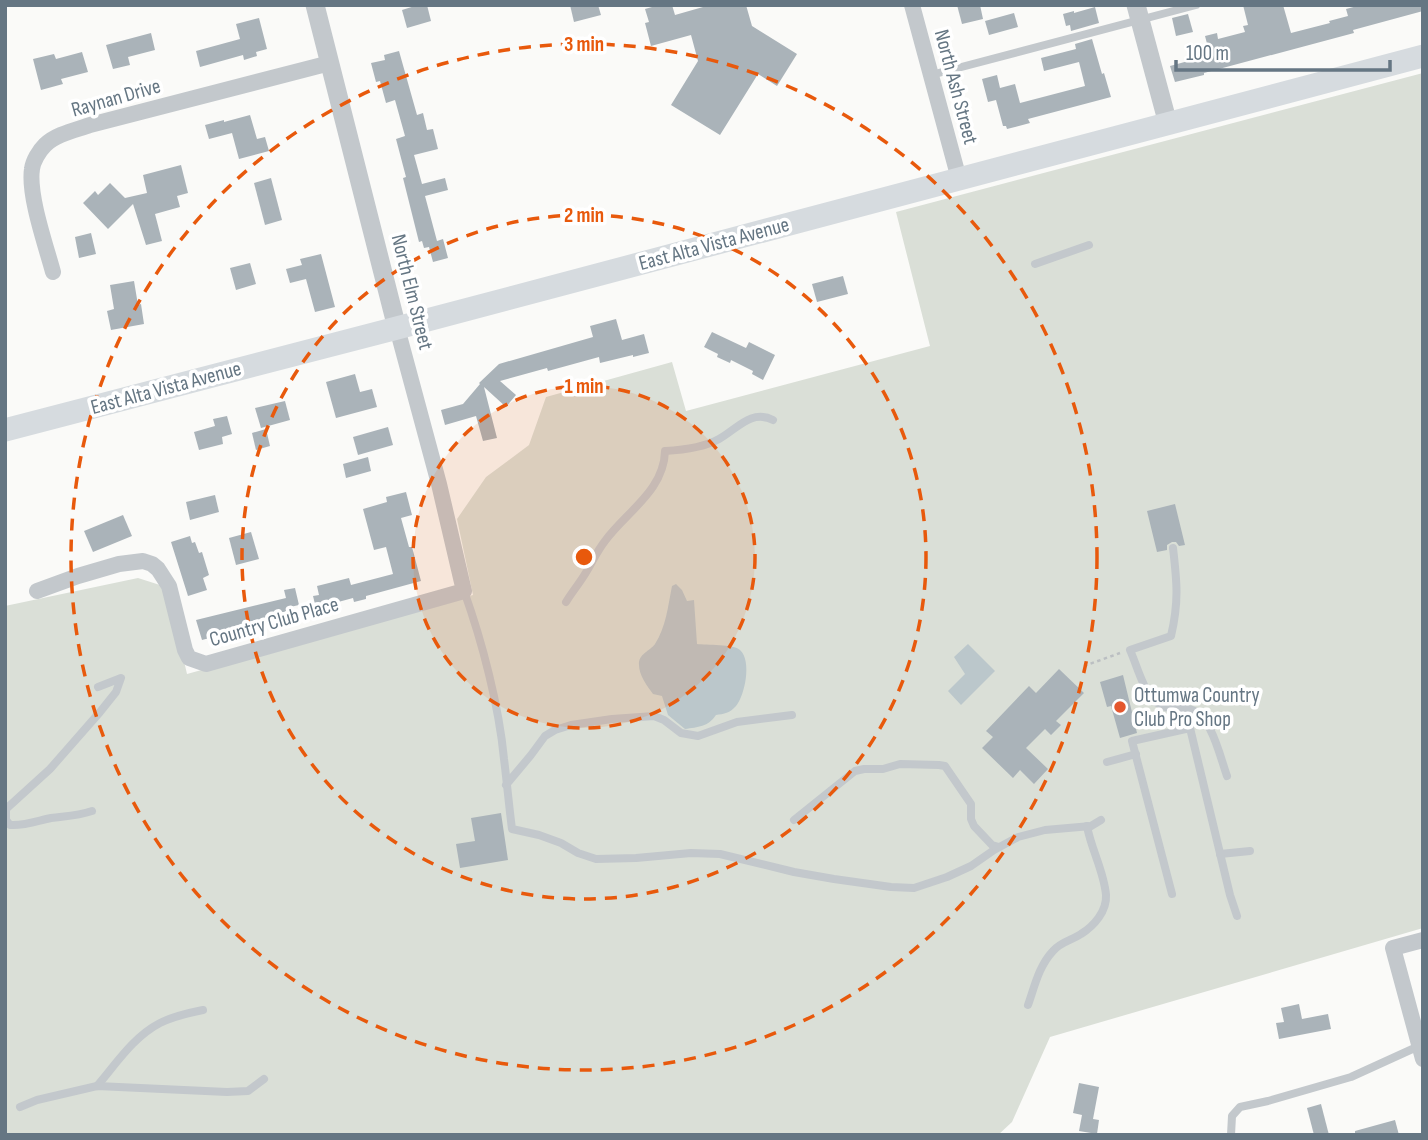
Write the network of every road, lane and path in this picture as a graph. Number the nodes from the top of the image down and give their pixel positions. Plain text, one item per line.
1 (315, 5) edge
2 (912, 5) edge
3 (1196, 5) edge
4 (1138, 13) edge
5 (1423, 56) edge
6 (330, 63) junction
7 (931, 75) junction
8 (1168, 124) junction
9 (959, 179) junction
10 (1089, 245) dead end
11 (1035, 264) dead end
12 (53, 272) dead end
13 (397, 328) junction
14 (773, 420) dead end
15 (5, 430) edge
16 (1173, 548) dead end
17 (37, 591) dead end
18 (464, 591) junction
19 (566, 602) dead end
20 (1130, 650) junction
21 (1084, 666) dead end
22 (98, 687) dead end
23 (792, 715) dead end
24 (1136, 754) junction
25 (1107, 762) dead end
26 (1227, 776) dead end
27 (506, 785) junction
28 (92, 811) dead end
29 (794, 820) dead end
30 (1101, 820) dead end
31 (1087, 826) junction
32 (999, 847) junction
33 (1250, 851) dead end
34 (1220, 854) junction
35 (1172, 894) dead end
36 (1237, 916) dead end
37 (1423, 940) edge
38 (1028, 1005) dead end
39 (203, 1010) dead end
40 (1421, 1053) edge
41 (264, 1079) dead end
42 (97, 1086) junction
43 (20, 1107) dead end
44 (1231, 1135) edge

1 - 6 street, North Elm Street
2 - 7 street, North Ash Street
3 - 4 lane
4 - 7 lane
4 - 8 street
5 - 8 main road, East Alta Vista Avenue
6 - 12 street, Raynan Drive
6 - 13 street, North Elm Street
7 - 9 street, North Ash Street
8 - 9 main road, East Alta Vista Avenue
9 - 13 main road, East Alta Vista Avenue
10 - 11 lane
13 - 15 main road, East Alta Vista Avenue
13 - 18 street, North Elm Street
14 - 19 lane
16 - 20 lane
17 - 18 street, Country Club Place
18 - 27 lane
20 - 21 path
20 - 26 lane
22 - 28 lane
23 - 27 lane
24 - 25 lane
24 - 34 lane
24 - 35 lane
27 - 32 lane
29 - 32 lane
30 - 31 lane
31 - 32 lane
31 - 38 lane
33 - 34 lane
34 - 36 lane
37 - 40 street
39 - 42 lane
40 - 44 lane
41 - 42 lane
42 - 43 lane

